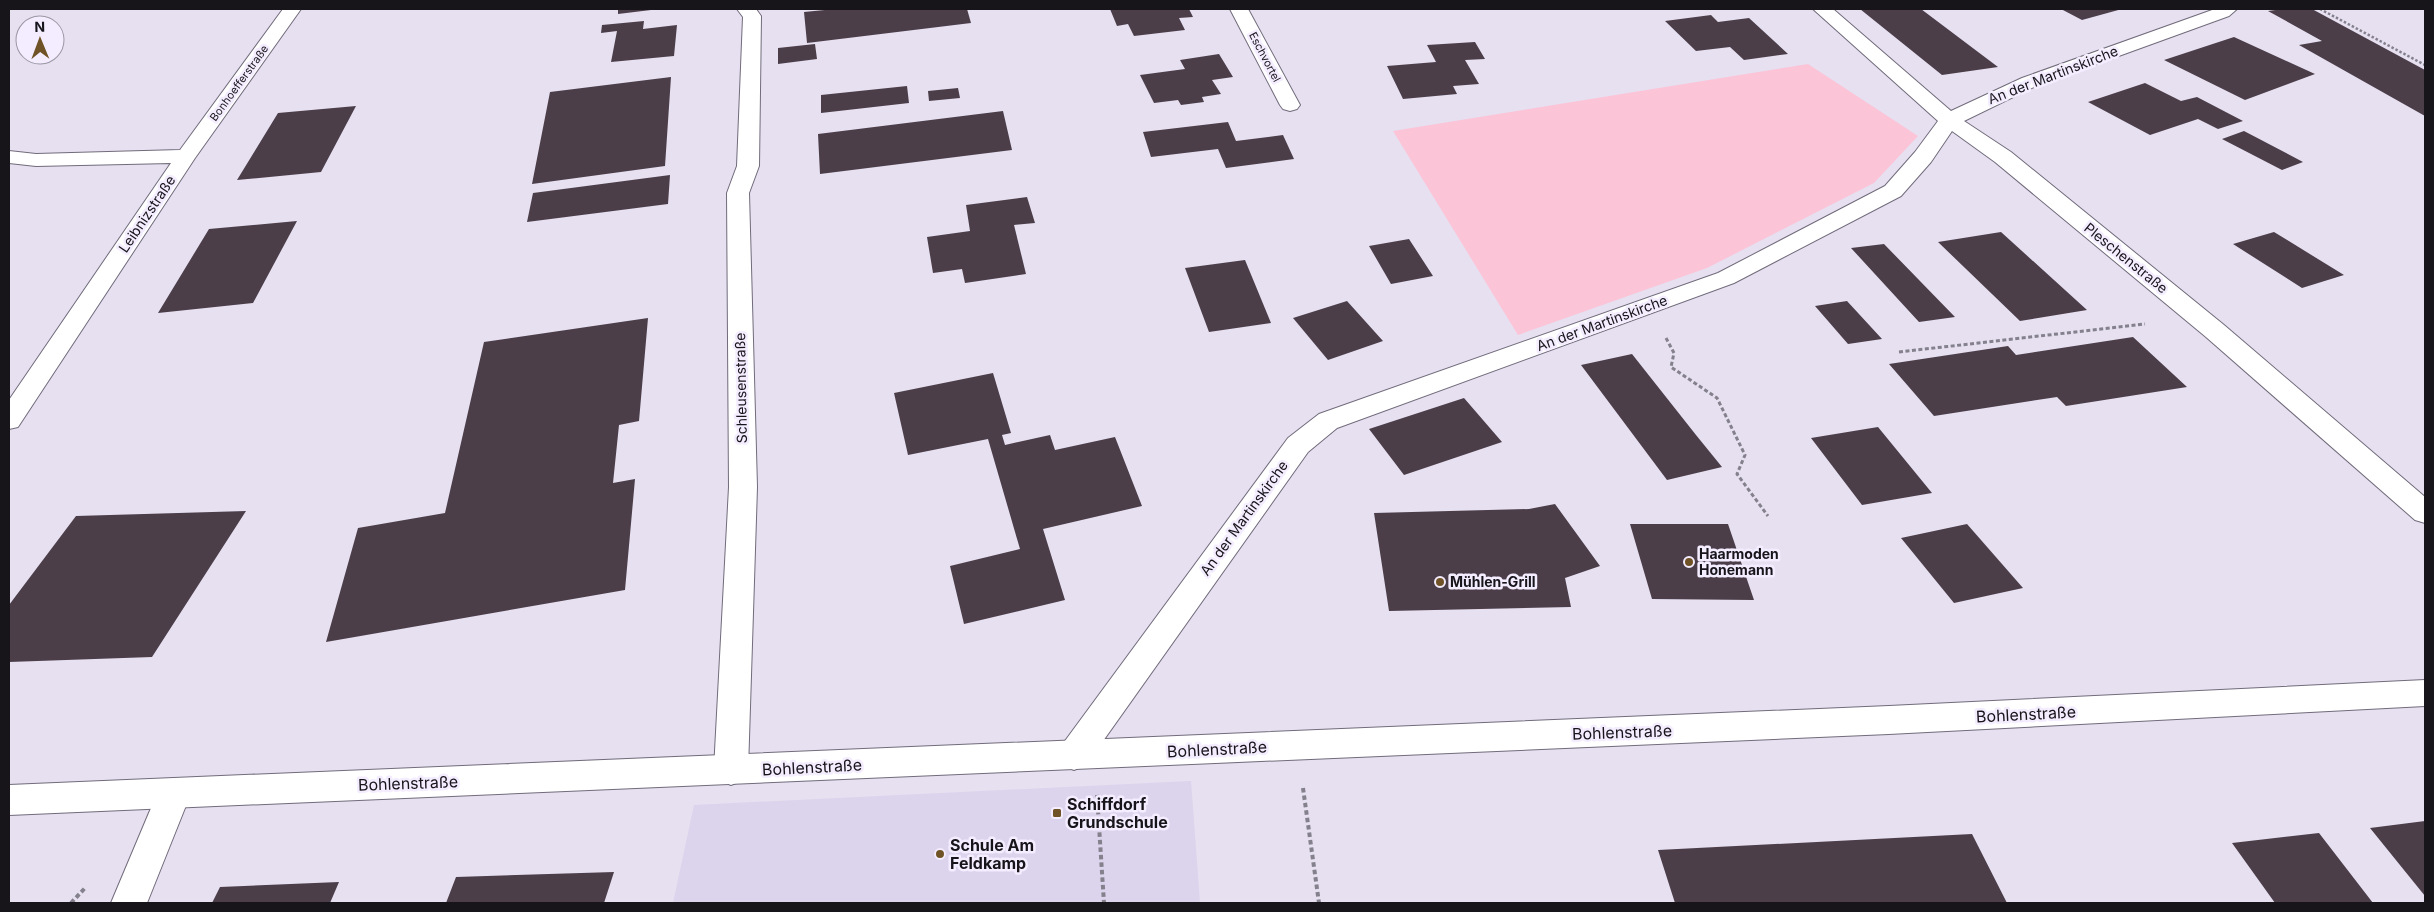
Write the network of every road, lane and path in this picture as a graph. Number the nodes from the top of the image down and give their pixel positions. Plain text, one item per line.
1 (292, 9) edge
2 (746, 9) edge
3 (1239, 9) edge
4 (1822, 9) edge
5 (2228, 9) edge
6 (2320, 9) edge
7 (2425, 65) edge
8 (1290, 105) dead end
9 (1949, 120) junction
10 (186, 156) junction
11 (9, 157) edge
12 (1634, 311) junction
13 (2215, 331) junction
14 (1899, 352) dead end
15 (9, 420) edge
16 (2425, 513) edge
17 (1768, 516) dead end
18 (2425, 693) edge
19 (1297, 745) junction
20 (1085, 755) junction
21 (731, 770) junction
22 (174, 793) junction
23 (9, 800) edge
24 (128, 903) edge
25 (1104, 903) edge
26 (1319, 903) edge

1 - 10 street, Bonhoefferstraße
2 - 21 street, Schleusenstraße
3 - 8 street, Eschvortel
4 - 9 street, Pleschenstraße
5 - 9 street, An der Martinskirche
6 - 7 path
9 - 12 street, An der Martinskirche
9 - 13 street, Pleschenstraße
10 - 11 street, Leibnizstraße
10 - 15 street, Leibnizstraße
12 - 17 path
12 - 20 street, An der Martinskirche
13 - 14 path
13 - 16 street, Pleschenstraße
18 - 19 street, Bohlenstraße
19 - 20 street, Bohlenstraße
19 - 26 path
20 - 21 street, Bohlenstraße
20 - 25 path
21 - 22 street, Bohlenstraße
22 - 23 street, Bohlenstraße
22 - 24 street

